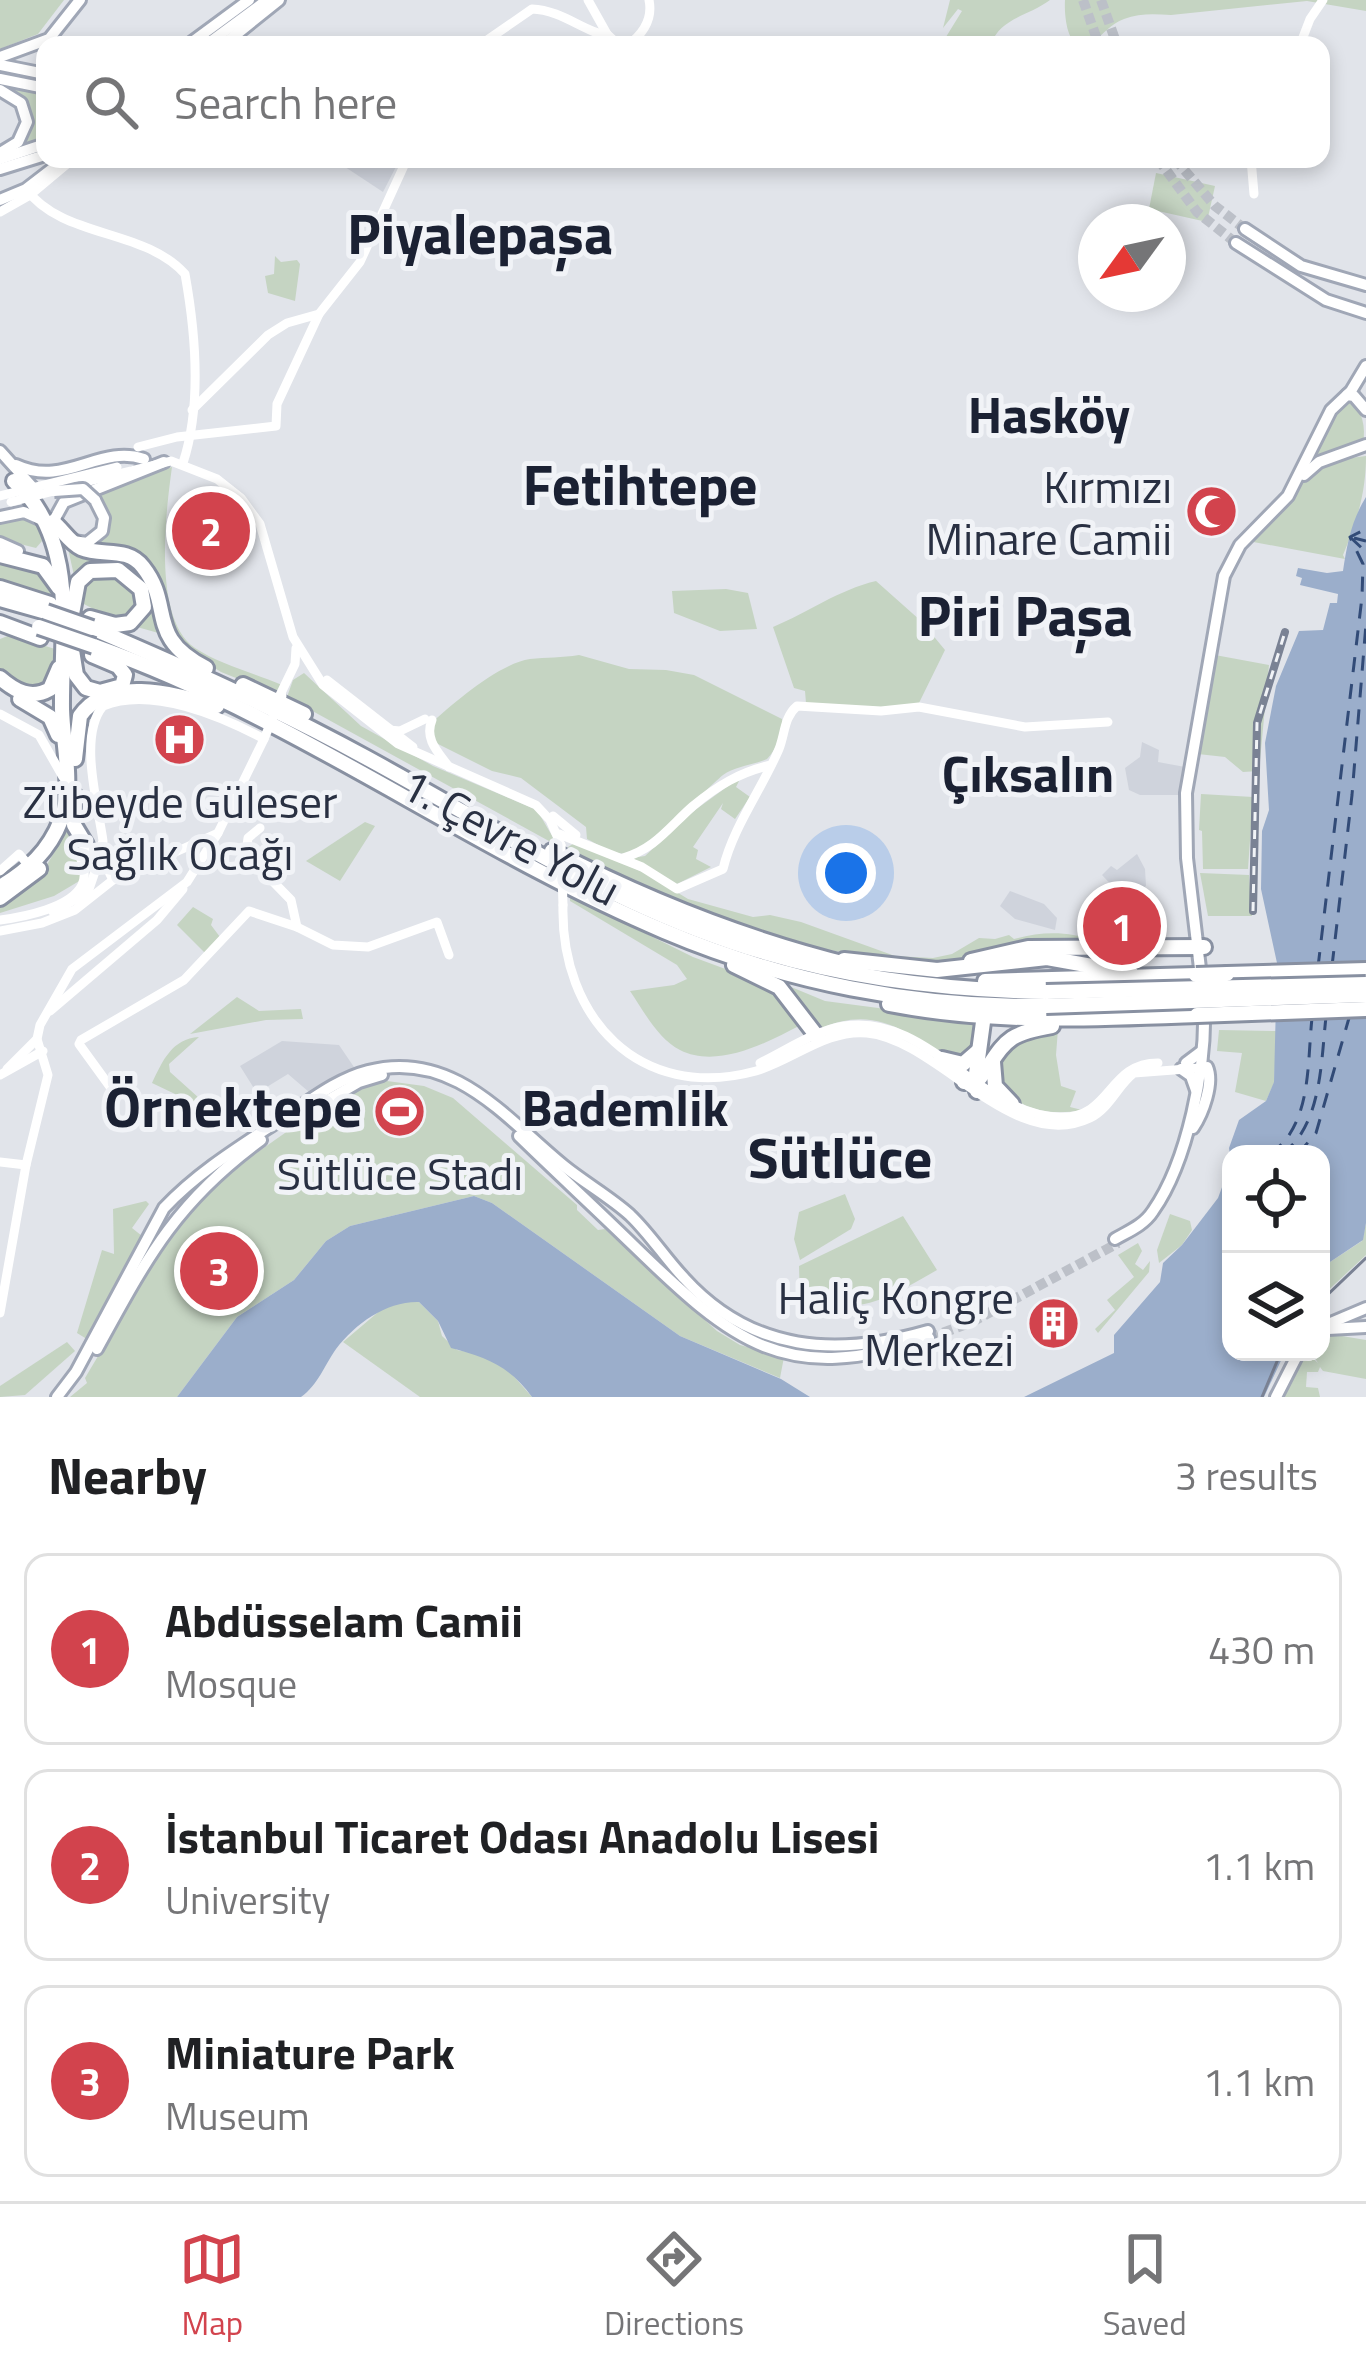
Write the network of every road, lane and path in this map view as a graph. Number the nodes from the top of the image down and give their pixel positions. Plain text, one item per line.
1 (77, 0) edge
2 (249, 0) edge
3 (267, 0) edge
4 (279, 0) edge
5 (587, 0) edge
6 (649, 0) edge
7 (1323, 0) edge
8 (607, 34) joint
9 (46, 36) edge
10 (53, 36) edge
11 (208, 36) edge
12 (209, 36) edge
13 (235, 36) edge
14 (493, 36) edge
15 (639, 36) edge
16 (1303, 36) edge
17 (36, 42) edge
18 (36, 48) edge
19 (0, 65) edge
20 (36, 73) edge
21 (36, 83) edge
22 (0, 90) edge
23 (36, 146) edge
24 (0, 156) edge
25 (36, 158) edge
26 (58, 168) edge
27 (403, 168) edge
28 (1252, 168) edge
29 (0, 169) edge
30 (28, 192) junction
31 (1254, 194) dead end
32 (0, 200) edge
33 (0, 212) edge
34 (1245, 229) tunnel mouth
35 (1236, 243) tunnel mouth
36 (1366, 285) edge
37 (1366, 313) edge
38 (319, 314) junction
39 (1366, 366) edge
40 (1347, 395) junction
41 (1366, 410) edge
42 (192, 413) junction
43 (186, 436) junction
44 (1366, 445) edge
45 (0, 451) edge
46 (141, 453) junction
47 (177, 459) junction
48 (0, 460) edge
49 (120, 469) junction
50 (7, 473) edge
51 (46, 492) junction
52 (3, 502) edge
53 (1271, 513) junction
54 (259, 516) junction
55 (0, 517) edge
56 (49, 521) junction
57 (69, 539) junction
58 (0, 549) edge
59 (0, 593) edge
60 (69, 614) junction
61 (0, 619) edge
62 (44, 620) junction
63 (91, 623) junction
64 (0, 634) edge
65 (93, 651) junction
66 (66, 658) junction
67 (305, 665) junction
68 (216, 673) junction
69 (0, 682) edge
70 (217, 706) junction
71 (1, 712) edge
72 (1108, 722) dead end
73 (388, 730) junction
74 (264, 739) junction
75 (57, 749) junction
76 (75, 759) junction
77 (771, 765) junction
78 (449, 767) junction
79 (757, 768) junction
80 (766, 777) junction
81 (489, 782) junction
82 (413, 783) junction
83 (434, 795) junction
84 (75, 796) junction
85 (416, 801) junction
86 (260, 828) dead end
87 (218, 833) junction
88 (482, 838) junction
89 (567, 838) junction
90 (630, 859) junction
91 (99, 860) junction
92 (82, 866) junction
93 (22, 868) junction
94 (0, 871) edge
95 (0, 884) edge
96 (0, 898) edge
97 (170, 901) junction
98 (0, 926) edge
99 (297, 927) junction
100 (1200, 944) junction
101 (1111, 948) junction
102 (449, 955) dead end
103 (833, 960) junction
104 (1056, 962) junction
105 (734, 965) junction
106 (930, 969) junction
107 (1366, 970) edge
108 (1196, 975) junction
109 (1009, 976) dead end
110 (1366, 984) edge
111 (1209, 986) joint
112 (1366, 995) edge
113 (54, 1002) junction
114 (1046, 1005) junction
115 (1366, 1009) edge
116 (804, 1021) junction
117 (982, 1022) dead end
118 (823, 1036) junction
119 (37, 1039) junction
120 (800, 1043) junction
121 (43, 1051) junction
122 (978, 1051) junction
123 (995, 1051) junction
124 (942, 1059) junction
125 (650, 1062) junction
126 (1203, 1062) junction
127 (1184, 1066) junction
128 (4, 1072) edge
129 (972, 1085) junction
130 (464, 1086) junction
131 (1196, 1090) junction
132 (116, 1095) dead end
133 (1012, 1104) junction
134 (243, 1149) junction
135 (0, 1162) edge
136 (26, 1165) junction
137 (162, 1211) junction
138 (178, 1214) junction
139 (632, 1216) junction
140 (617, 1229) junction
141 (152, 1241) junction
142 (656, 1244) junction
143 (644, 1256) junction
144 (1366, 1308) edge
145 (0, 1313) edge
146 (1330, 1326) edge
147 (1330, 1330) edge
148 (1366, 1332) edge
149 (1291, 1361) edge
150 (61, 1397) edge
151 (1273, 1397) edge

1 - 9 main road
1 - 10 main road
2 - 11 main road
3 - 12 main road
4 - 13 main road
5 - 8 main road
6 - 15 main road
7 - 16 main road
8 - 14 main road
17 - 19 main road
18 - 19 main road
19 - 20 main road
19 - 21 main road
22 - 24 main road
23 - 24 main road
25 - 29 main road
26 - 30 main road
27 - 38 main road
28 - 31 main road
30 - 32 main road
30 - 33 main road
30 - 42 main road
34 - 36 main road
35 - 37 main road
38 - 42 main road
38 - 43 main road
39 - 40 main road
40 - 41 main road
40 - 53 main road
42 - 43 main road
43 - 46 main road
43 - 47 main road
44 - 53 main road
45 - 50 main road
46 - 47 main road
46 - 49 main road
46 - 50 main road
47 - 49 main road
47 - 54 main road
47 - 56 main road
48 - 51 main road
49 - 51 main road, bridge
49 - 52 main road, bridge
50 - 51 main road
50 - 56 highway
51 - 52 main road, bridge
51 - 56 highway
51 - 57 main road, bridge
53 - 100 main road
54 - 67 main road
54 - 67 main road
55 - 56 main road
56 - 57 highway
56 - 58 highway
56 - 60 highway
57 - 68 highway
58 - 60 highway
59 - 62 highway, 1. Çevre Yolu
59 - 62 highway
60 - 63 highway
60 - 66 highway
61 - 62 highway, 1. Çevre Yolu
62 - 63 highway, 1. Çevre Yolu, bridge
62 - 64 highway
62 - 65 highway, 1. Çevre Yolu, bridge
63 - 68 highway
63 - 82 highway, 1. Çevre Yolu
65 - 66 highway
65 - 70 highway
65 - 85 highway, 1. Çevre Yolu
66 - 69 highway
66 - 75 highway
66 - 76 highway
66 - 93 highway
67 - 73 main road
67 - 74 main road, bridge
67 - 78 main road
68 - 82 highway
69 - 75 highway
70 - 76 highway
70 - 85 highway
71 - 75 main road
72 - 77 main road
73 - 78 main road
73 - 78 main road
74 - 87 main road
74 - 91 main road
75 - 93 highway
76 - 84 highway
77 - 79 main road
77 - 80 main road
78 - 81 main road
79 - 80 main road
79 - 90 main road
80 - 90 main road
81 - 89 main road
81 - 89 main road
82 - 83 highway, 1. Çevre Yolu
83 - 103 highway
83 - 114 highway, 1. Çevre Yolu
84 - 91 highway
84 - 96 highway
85 - 88 highway, 1. Çevre Yolu
86 - 99 main road
87 - 91 main road
87 - 97 main road
88 - 105 highway
88 - 114 highway, 1. Çevre Yolu
89 - 90 main road
89 - 125 main road, bridge
91 - 92 main road
91 - 92 main road
91 - 98 main road
91 - 98 main road
92 - 98 main road
93 - 94 main road
93 - 95 highway
97 - 113 main road
97 - 113 main road
99 - 102 main road
99 - 132 main road
100 - 101 highway
100 - 101 highway
100 - 111 highway
100 - 126 main road
101 - 106 highway
103 - 106 highway
103 - 114 highway
104 - 106 highway
104 - 108 highway
104 - 109 highway
105 - 114 highway
105 - 116 highway
107 - 108 highway, bridge
108 - 114 highway
110 - 114 highway, bridge
111 - 126 main road
112 - 114 highway, bridge
113 - 119 main road
114 - 115 highway, bridge
114 - 123 highway
116 - 118 highway
116 - 120 highway
117 - 122 highway
118 - 120 main road
118 - 124 main road
118 - 125 main road
118 - 129 main road
119 - 121 main road
119 - 128 main road
120 - 125 main road
121 - 128 main road
121 - 136 main road
122 - 124 highway
122 - 129 highway
123 - 129 highway
123 - 133 highway
124 - 129 main road
126 - 127 main road
126 - 131 main road
126 - 131 main road
127 - 129 main road
127 - 131 main road
127 - 133 main road
129 - 133 main road
130 - 134 main road
130 - 139 main road
130 - 140 main road
134 - 137 main road
134 - 138 main road
135 - 136 main road
136 - 145 main road
137 - 138 main road
137 - 141 main road
138 - 141 main road
139 - 140 main road
139 - 142 main road
140 - 143 main road
141 - 150 main road
142 - 143 main road
142 - 143 main road
144 - 146 main road
147 - 148 main road
149 - 151 main road

